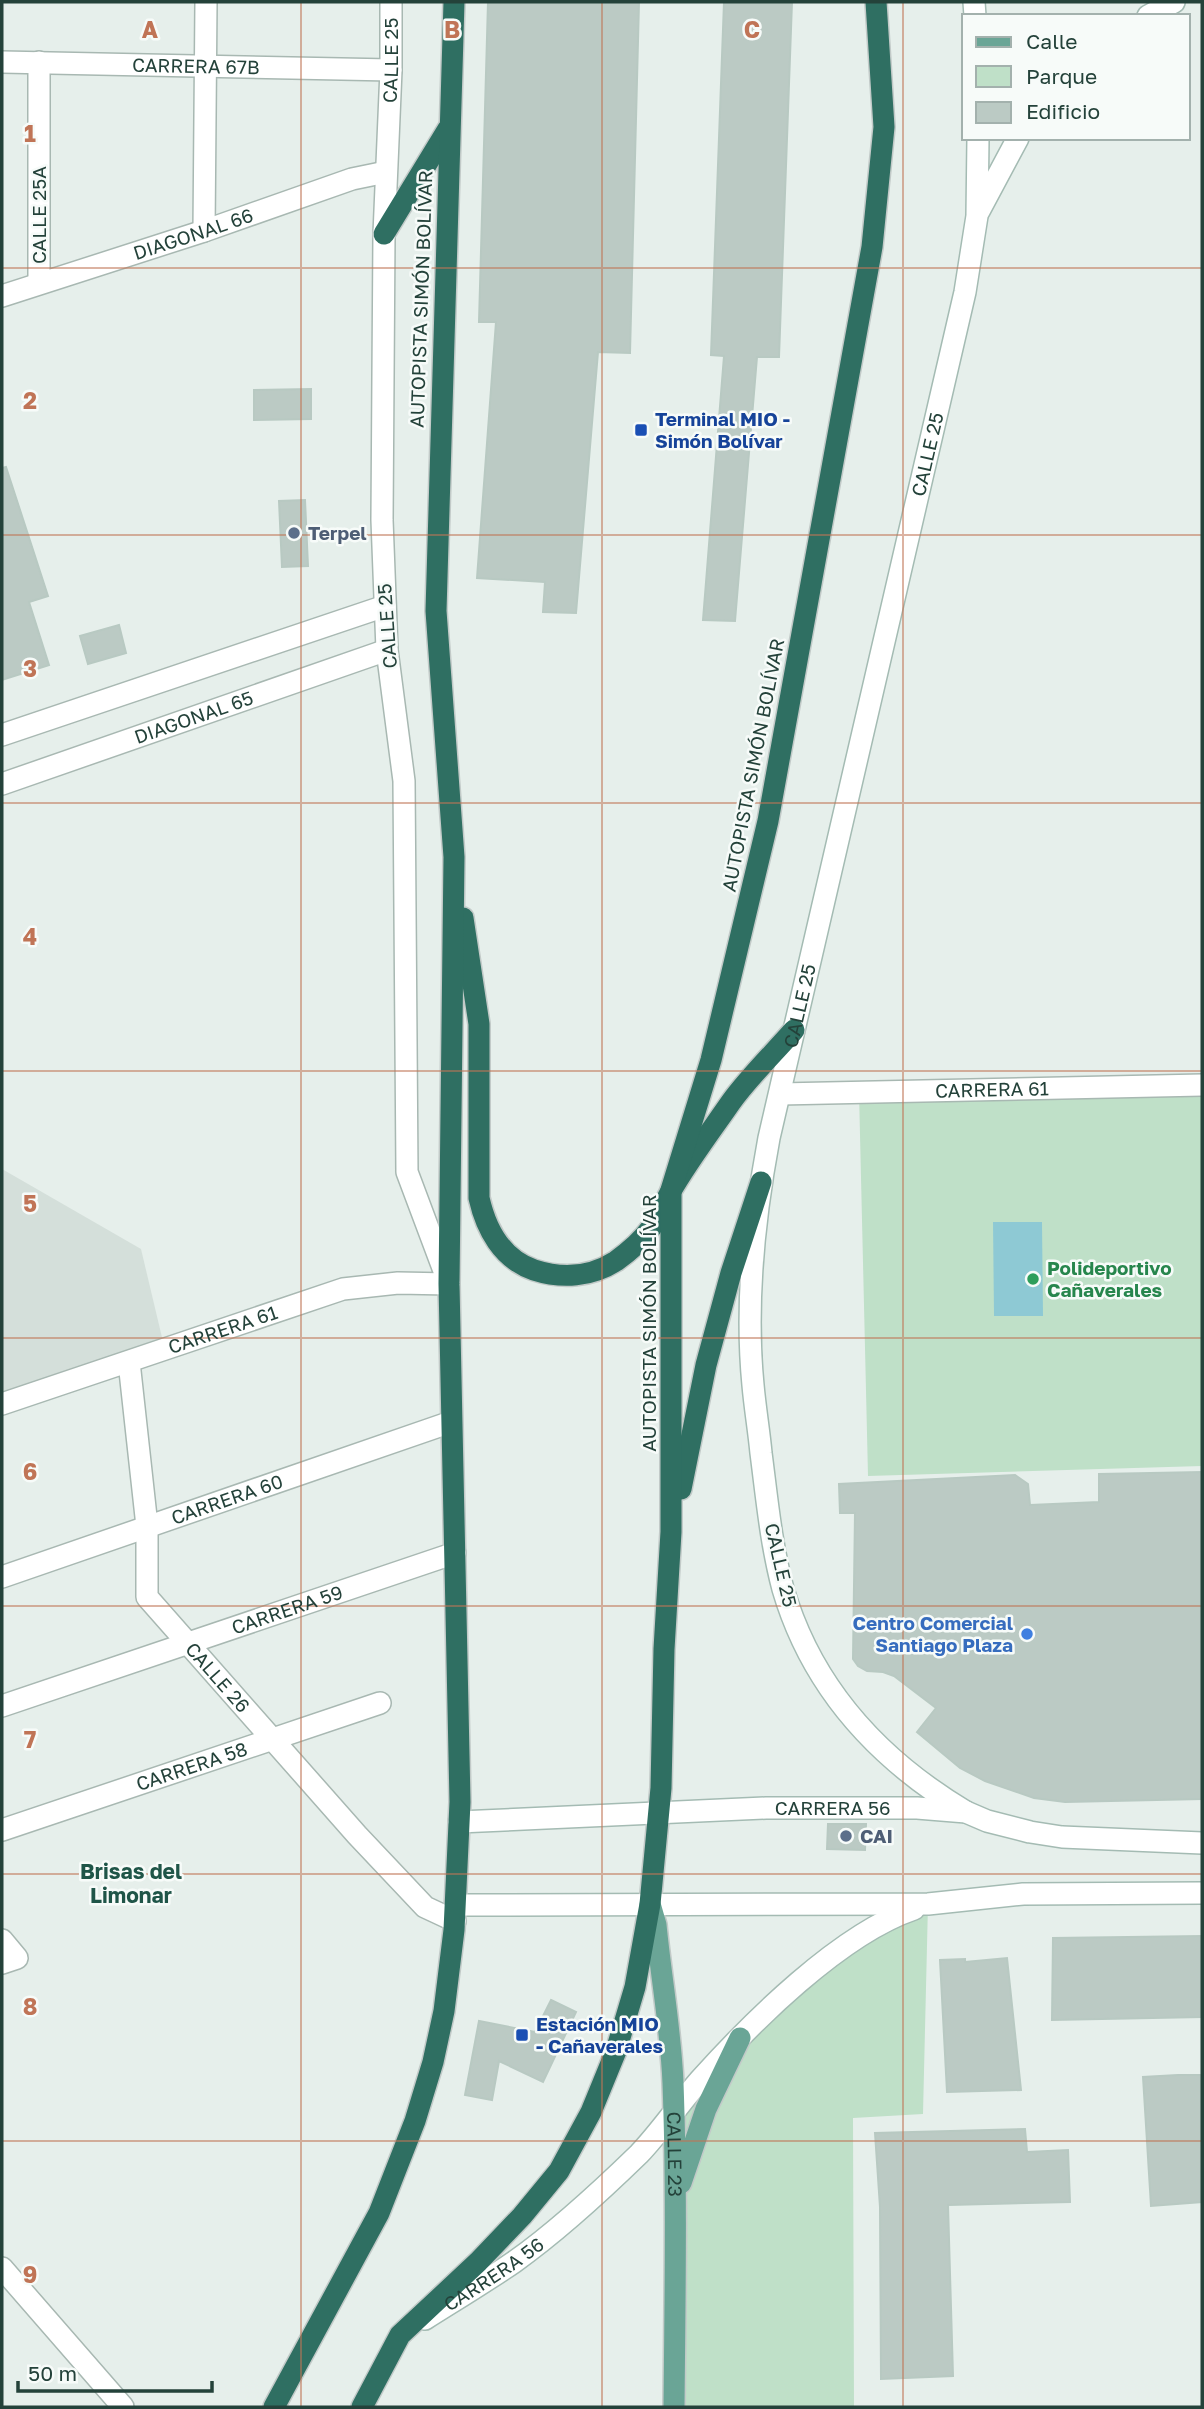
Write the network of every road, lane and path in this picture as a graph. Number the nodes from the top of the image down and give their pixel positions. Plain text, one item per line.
1 (206, 2) edge
2 (391, 2) edge
3 (454, 2) edge
4 (1174, 2) edge
5 (877, 12) edge
6 (1152, 14) edge
7 (2, 62) edge
8 (39, 62) junction
9 (205, 67) junction
10 (391, 71) junction
11 (449, 127) junction
12 (978, 140) edge
13 (1017, 140) edge
14 (386, 172) junction
15 (976, 216) junction
16 (204, 231) junction
17 (384, 234) junction
18 (39, 283) junction
19 (2, 296) edge
20 (385, 606) junction
21 (387, 650) junction
22 (2, 735) edge
23 (2, 784) edge
24 (454, 857) junction
25 (794, 1030) junction
26 (1202, 1085) edge
27 (780, 1094) junction
28 (761, 1182) junction
29 (671, 1190) junction
30 (449, 1284) junction
31 (129, 1362) junction
32 (2, 1404) edge
33 (451, 1422) junction
34 (147, 1526) junction
35 (671, 1532) junction
36 (455, 1553) junction
37 (2, 1577) edge
38 (187, 1642) junction
39 (380, 1703) dead end
40 (2, 1706) edge
41 (272, 1739) junction
42 (966, 1812) junction
43 (659, 1813) junction
44 (460, 1822) junction
45 (2, 1830) edge
46 (1202, 1843) edge
47 (1202, 1893) edge
48 (650, 1904) junction
49 (928, 1904) junction
50 (455, 1913) junction
51 (2, 1940) edge
52 (9, 1960) edge
53 (740, 2038) junction
54 (672, 2113) junction
55 (677, 2195) junction
56 (2, 2267) edge
57 (400, 2335) junction
58 (278, 2400) edge
59 (124, 2407) edge
60 (263, 2407) edge
61 (362, 2407) edge
62 (674, 2407) edge

1 - 9 street
2 - 10 street, CALLE 25
3 - 11 highway, AUTOPISTA SIMÓN BOLÍVAR
4 - 6 street
5 - 29 highway, AUTOPISTA SIMÓN BOLÍVAR
7 - 8 street, CARRERA 67B
8 - 9 street, CARRERA 67B
8 - 18 street, CALLE 25A
9 - 10 street, CARRERA 67B
9 - 16 street
10 - 14 street, CALLE 25
11 - 17 highway
11 - 24 highway, AUTOPISTA SIMÓN BOLÍVAR
12 - 15 street, CALLE 25
13 - 15 street
14 - 16 street, DIAGONAL 66
14 - 17 street, CALLE 25
15 - 25 street, CALLE 25
16 - 18 street, DIAGONAL 66
17 - 20 street, CALLE 25
18 - 19 street, DIAGONAL 66
20 - 21 street, CALLE 25
20 - 22 street
21 - 23 street, DIAGONAL 65
21 - 30 street, CALLE 25
24 - 29 highway
24 - 30 highway, AUTOPISTA SIMÓN BOLÍVAR
25 - 27 street, CALLE 25
25 - 29 highway
26 - 27 street, CARRERA 61
27 - 28 street, CALLE 25
28 - 35 highway
28 - 42 street, CALLE 25
29 - 35 highway, AUTOPISTA SIMÓN BOLÍVAR
30 - 31 street, CARRERA 61
30 - 33 highway, AUTOPISTA SIMÓN BOLÍVAR
31 - 32 street, CARRERA 61
31 - 34 street, CALLE 26
33 - 34 street, CARRERA 60
33 - 36 highway, AUTOPISTA SIMÓN BOLÍVAR
34 - 37 street, CARRERA 60
34 - 38 street, CALLE 26
35 - 43 highway, AUTOPISTA SIMÓN BOLÍVAR
36 - 38 street, CARRERA 59
36 - 44 highway, AUTOPISTA SIMÓN BOLÍVAR
38 - 40 street, CARRERA 59
38 - 41 street, CALLE 26
39 - 41 street, CARRERA 58
41 - 45 street, CARRERA 58
41 - 50 street, CALLE 26
42 - 43 street, CARRERA 56
42 - 46 street, CARRERA 56
43 - 44 street, CARRERA 56
43 - 48 highway, AUTOPISTA SIMÓN BOLÍVAR
44 - 50 highway, AUTOPISTA SIMÓN BOLÍVAR
47 - 49 street, CARRERA 56
48 - 49 street, CARRERA 56
48 - 50 street, CARRERA 56
48 - 54 main road, CALLE 23
48 - 57 highway, AUTOPISTA SIMÓN BOLÍVAR
49 - 53 street, CARRERA 56
50 - 58 highway, AUTOPISTA SIMÓN BOLÍVAR
51 - 52 street
53 - 54 street, CARRERA 56
53 - 55 main road
54 - 55 main road, CALLE 23
54 - 57 street, CARRERA 56
55 - 62 main road, CALLE 23
56 - 59 street
57 - 61 highway, AUTOPISTA SIMÓN BOLÍVAR
58 - 60 street

